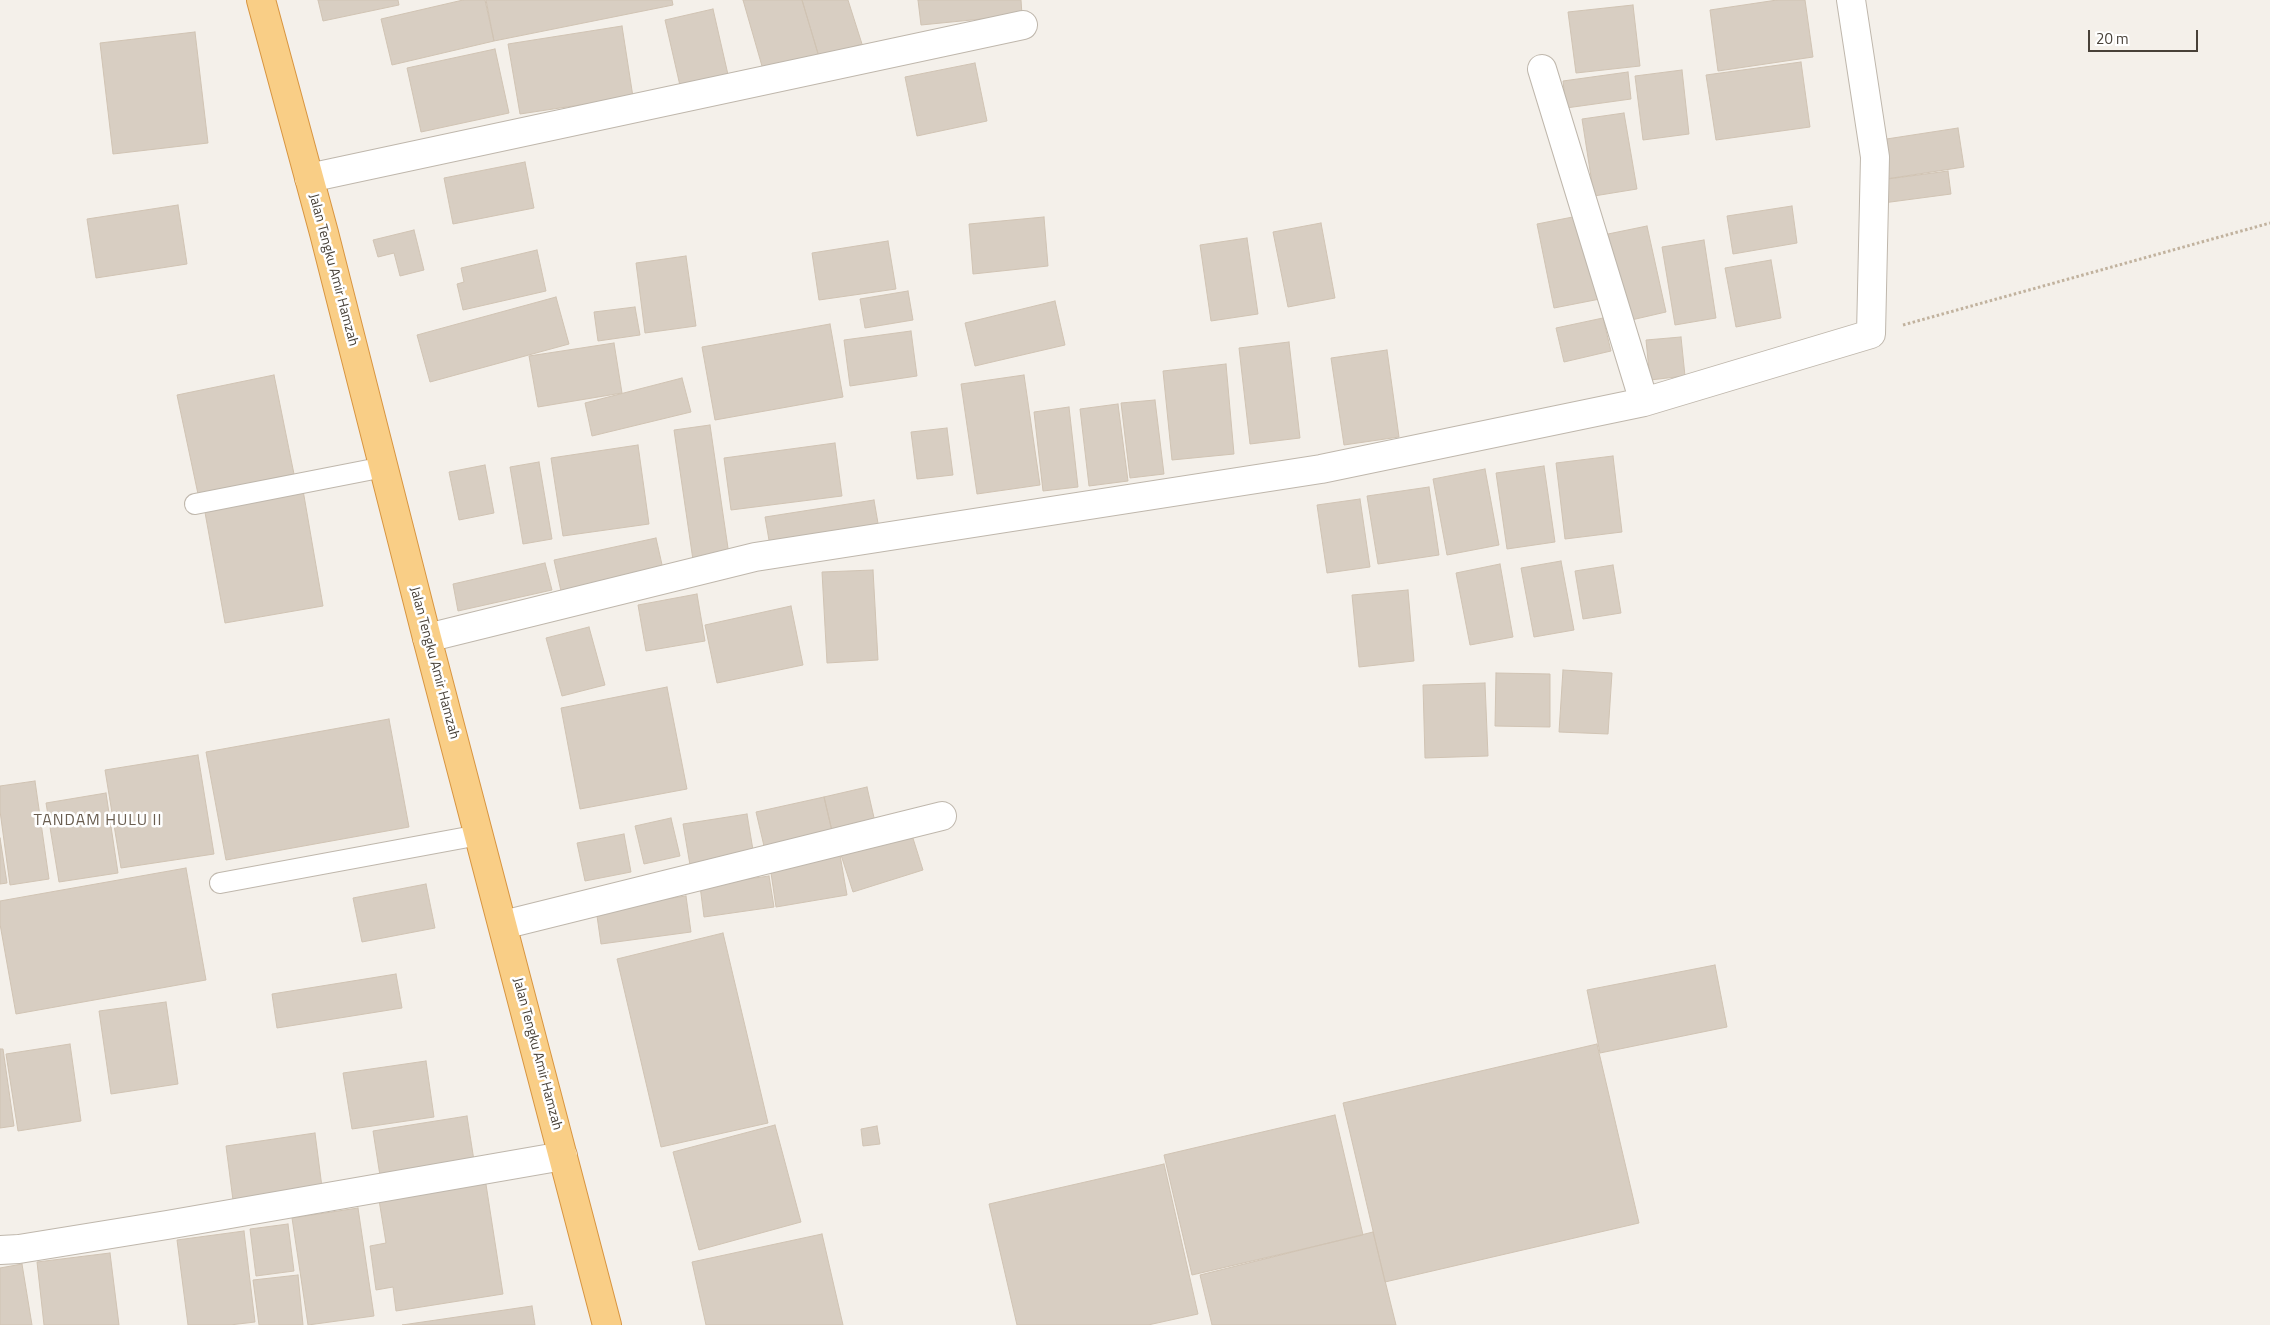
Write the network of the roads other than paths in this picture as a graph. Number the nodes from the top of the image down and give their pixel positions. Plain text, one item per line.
1 (261, 0) edge
2 (1851, 0) edge
3 (1023, 24) dead end
4 (1542, 69) dead end
5 (309, 178) junction
6 (1644, 402) junction
7 (384, 467) junction
8 (195, 504) dead end
9 (427, 638) junction
10 (942, 816) dead end
11 (479, 835) junction
12 (220, 883) dead end
13 (503, 925) junction
14 (563, 1156) junction
15 (0, 1250) edge
16 (607, 1325) edge

1 - 5 highway, Jalan Tengku Amir Hamzah
2 - 6 street
3 - 5 street
4 - 6 street
5 - 7 highway, Jalan Tengku Amir Hamzah
6 - 9 street
7 - 8 lane
7 - 9 highway, Jalan Tengku Amir Hamzah
9 - 11 highway, Jalan Tengku Amir Hamzah
10 - 13 street
11 - 12 lane
11 - 13 highway, Jalan Tengku Amir Hamzah
13 - 14 highway, Jalan Tengku Amir Hamzah
14 - 15 street
14 - 16 highway, Jalan Tengku Amir Hamzah

